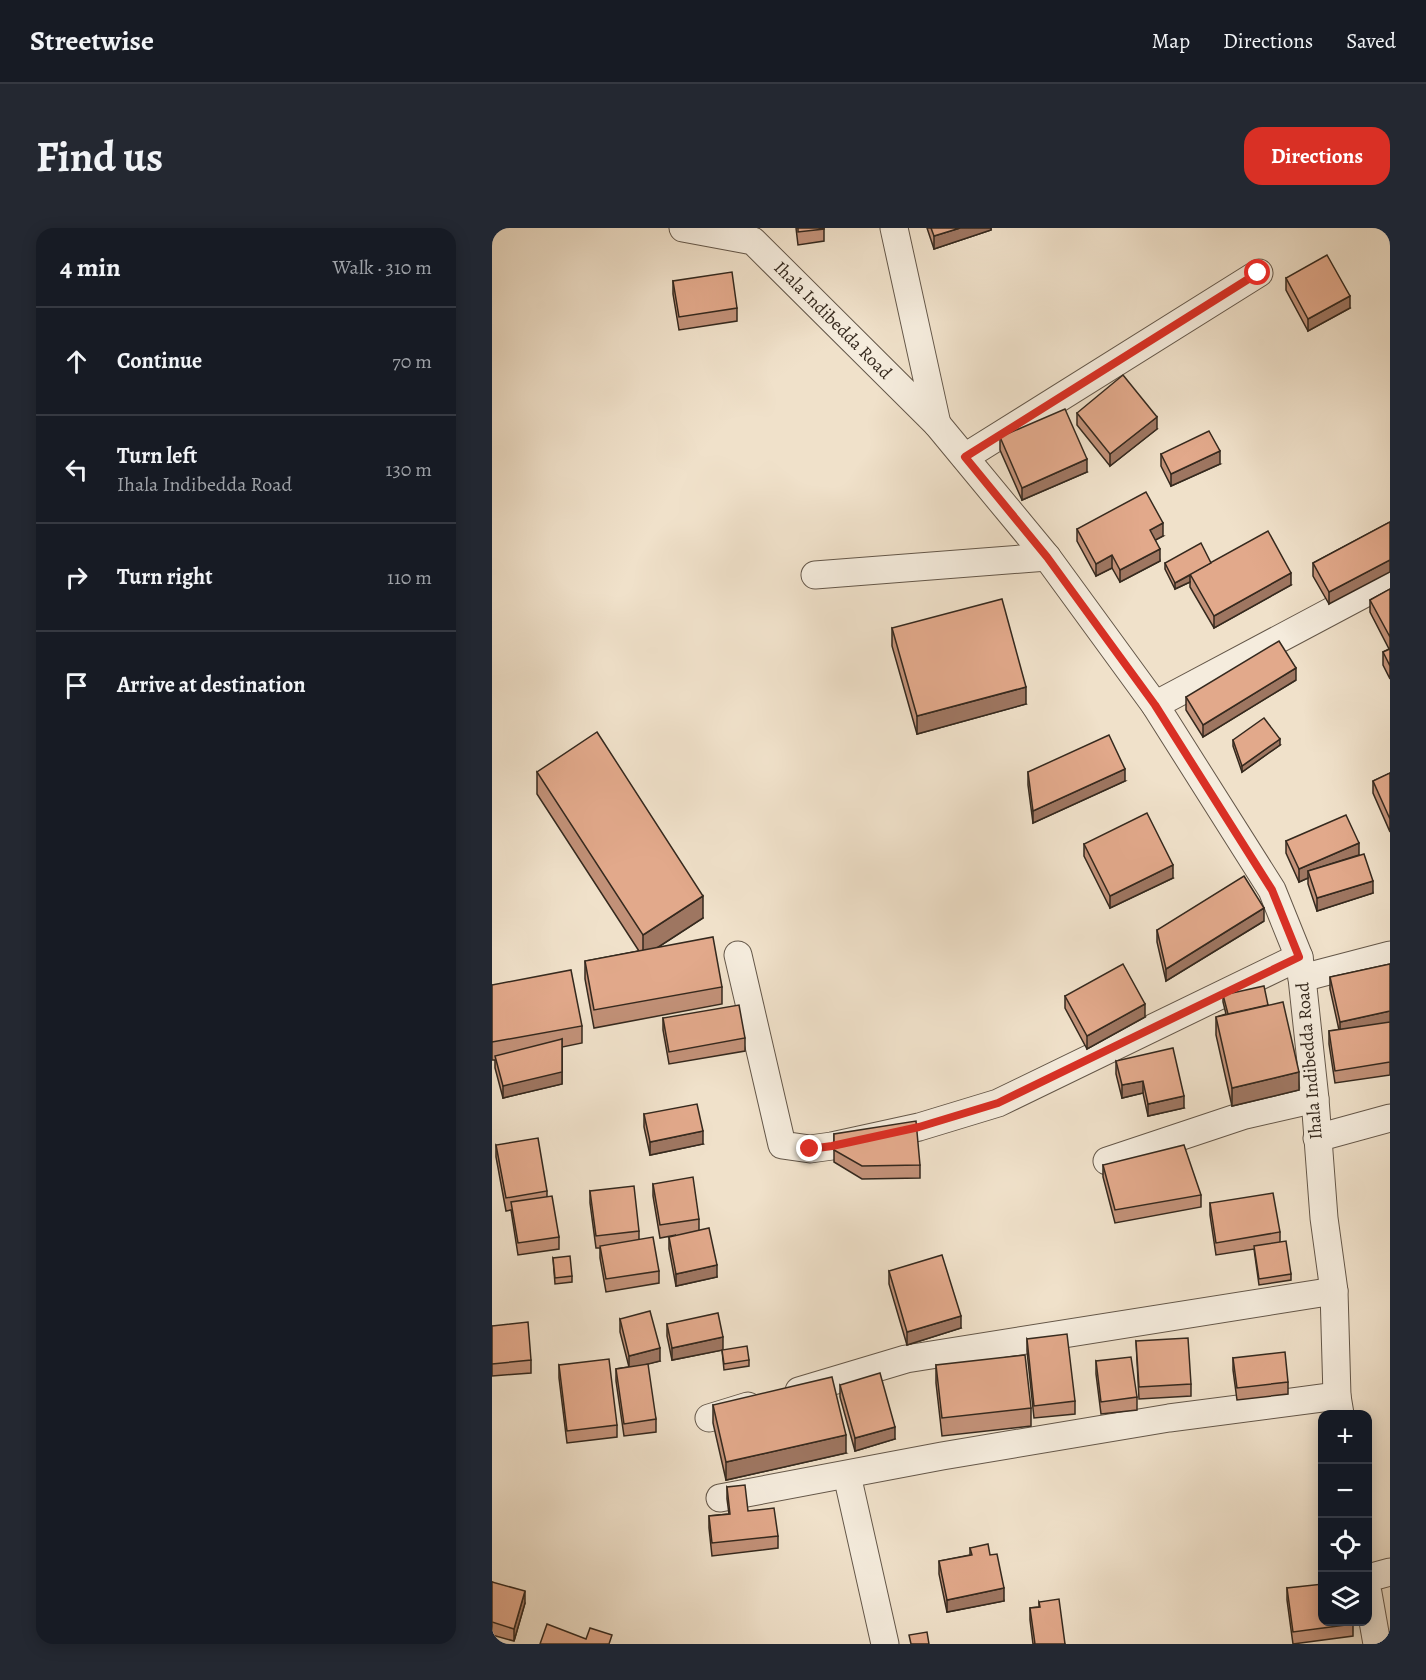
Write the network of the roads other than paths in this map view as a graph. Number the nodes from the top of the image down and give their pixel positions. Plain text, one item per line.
1 (683, 228) edge
2 (894, 228) edge
3 (1258, 273) dead end
4 (937, 424) junction
5 (965, 457) junction
6 (1047, 557) junction
7 (815, 575) dead end
8 (1390, 580) edge
9 (1155, 705) junction
10 (738, 955) dead end
11 (1390, 955) edge
12 (1300, 968) junction
13 (1315, 1099) junction
14 (1390, 1118) edge
15 (1317, 1138) junction
16 (1107, 1161) edge
17 (1334, 1291) junction
18 (1338, 1405) edge
19 (709, 1418) dead end
20 (847, 1474) junction
21 (720, 1498) dead end
22 (1390, 1572) edge
23 (1372, 1577) edge
24 (1372, 1616) edge
25 (885, 1644) edge
26 (1377, 1644) edge

1 - 4 street, Ihala Indibedda Road
2 - 4 street, Ihala Indibedda Road
3 - 5 street
4 - 5 street, Ihala Indibedda Road
5 - 6 street, Ihala Indibedda Road
6 - 7 street
6 - 9 street, Ihala Indibedda Road
8 - 9 street
9 - 12 street, Ihala Indibedda Road
10 - 12 street
11 - 12 street
12 - 13 street, Ihala Indibedda Road
13 - 15 street, Ihala Indibedda Road
13 - 16 street
14 - 15 street
15 - 17 street, Ihala Indibedda Road
17 - 18 street, Ihala Indibedda Road
17 - 19 street
18 - 20 street
20 - 21 street
20 - 25 street
22 - 23 street
24 - 26 street

